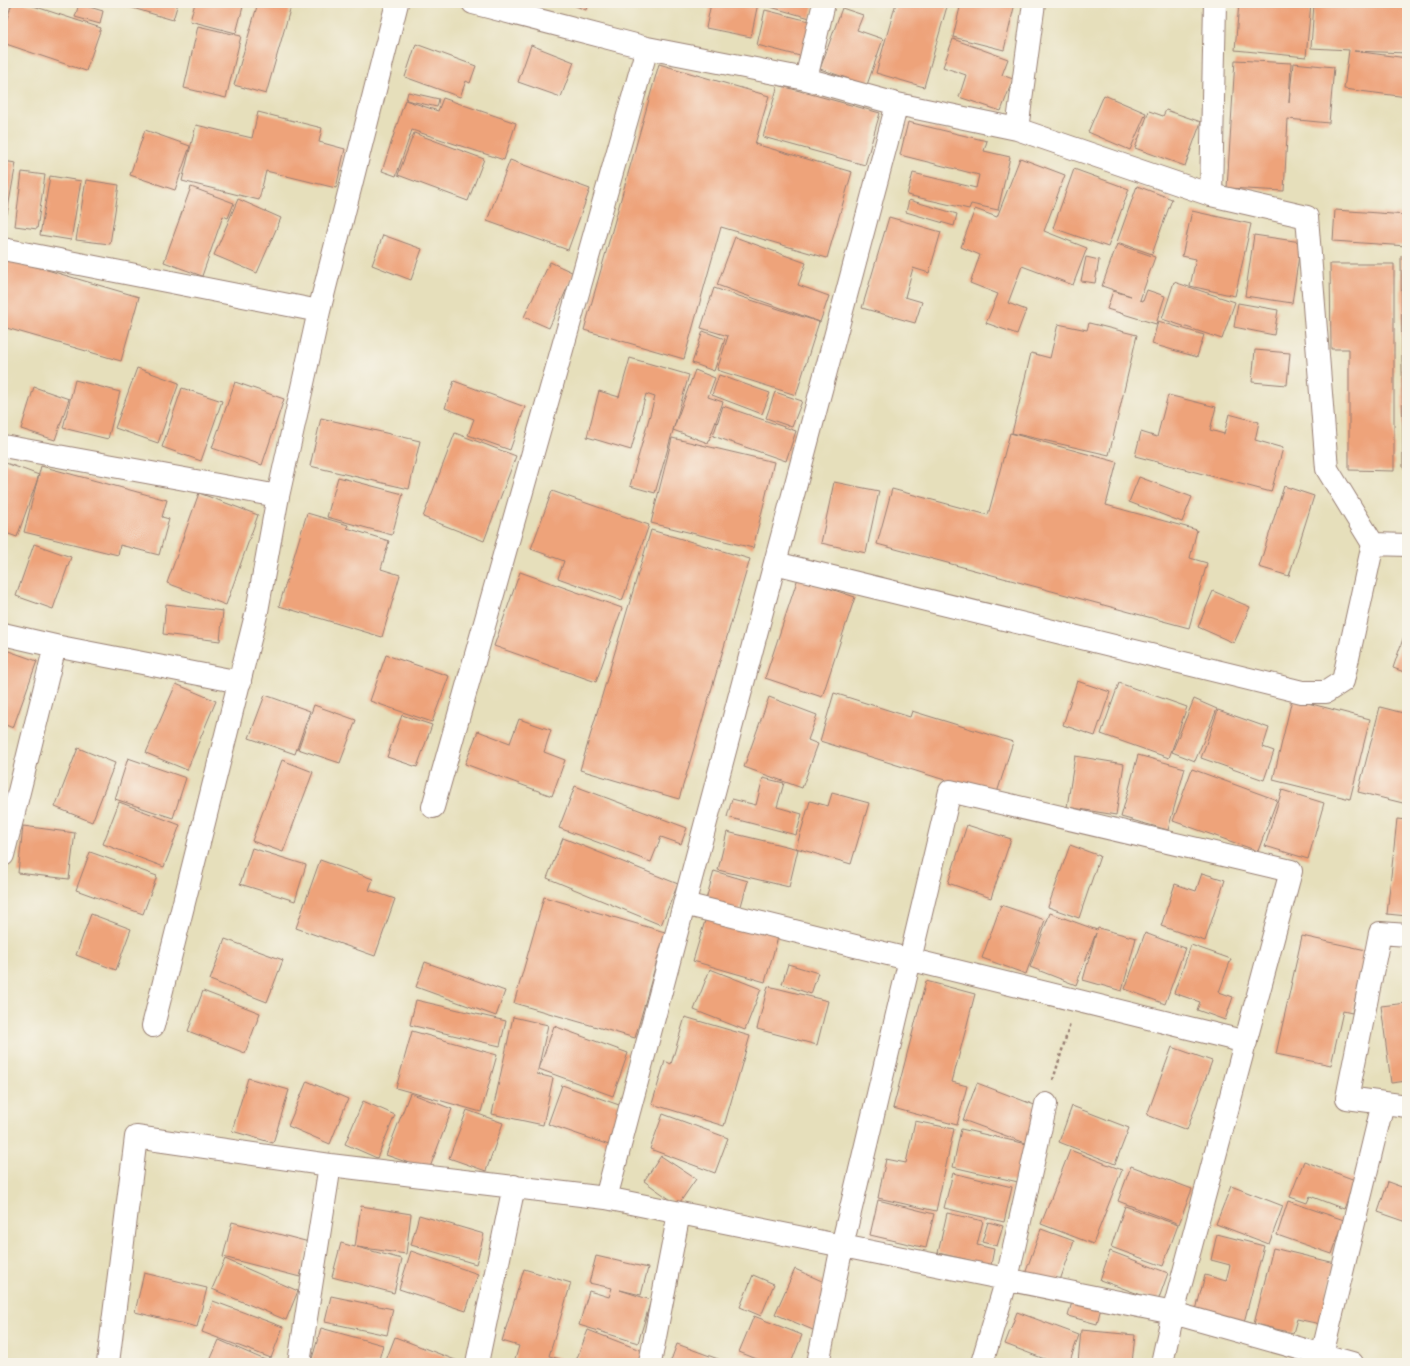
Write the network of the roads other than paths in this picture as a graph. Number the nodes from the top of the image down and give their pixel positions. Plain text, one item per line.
1 (397, 3) edge
2 (473, 3) edge
3 (824, 3) edge
4 (1034, 3) edge
5 (1215, 3) edge
6 (507, 7) edge
7 (646, 48) junction
8 (806, 79) junction
9 (897, 104) junction
10 (1017, 129) junction
11 (1211, 195) junction
12 (3, 250) edge
13 (319, 312) junction
14 (3, 446) edge
15 (278, 496) junction
16 (1373, 544) junction
17 (1407, 545) edge
18 (775, 563) junction
19 (3, 634) edge
20 (55, 646) junction
21 (240, 682) junction
22 (433, 807) dead end
23 (8, 816) edge
24 (3, 855) edge
25 (684, 904) junction
26 (1407, 935) edge
27 (910, 959) junction
28 (153, 1026) dead end
29 (1246, 1042) junction
30 (1383, 1103) junction
31 (1046, 1104) road end
32 (1407, 1106) edge
33 (330, 1165) junction
34 (514, 1186) junction
35 (606, 1198) junction
36 (679, 1213) junction
37 (842, 1246) junction
38 (1007, 1279) junction
39 (1174, 1313) junction
40 (1322, 1355) junction
41 (108, 1363) edge
42 (299, 1363) edge
43 (477, 1363) edge
44 (650, 1363) edge
45 (818, 1363) edge
46 (982, 1363) edge
47 (1162, 1363) edge
48 (1352, 1363) edge

1 - 13 street
2 - 6 street
3 - 8 street
4 - 10 street
5 - 11 street
6 - 7 street
7 - 8 street
7 - 22 street
8 - 9 street
9 - 10 street
9 - 18 street
10 - 11 street
11 - 16 street
12 - 13 street
13 - 15 street
14 - 15 street
15 - 21 street
16 - 17 street
16 - 18 street
18 - 25 street
19 - 20 street
20 - 21 street
20 - 23 street
21 - 28 street
23 - 24 street
25 - 27 street
25 - 35 street
26 - 30 street
27 - 29 street
27 - 29 street
27 - 37 street
29 - 39 street
30 - 32 street
30 - 40 street
31 - 38 street
33 - 34 street
33 - 41 street
33 - 42 street
34 - 35 street
34 - 43 street
35 - 36 street
36 - 37 street
36 - 44 street
37 - 38 street
37 - 45 street
38 - 39 street
38 - 46 street
39 - 40 street
39 - 47 street
40 - 48 street

